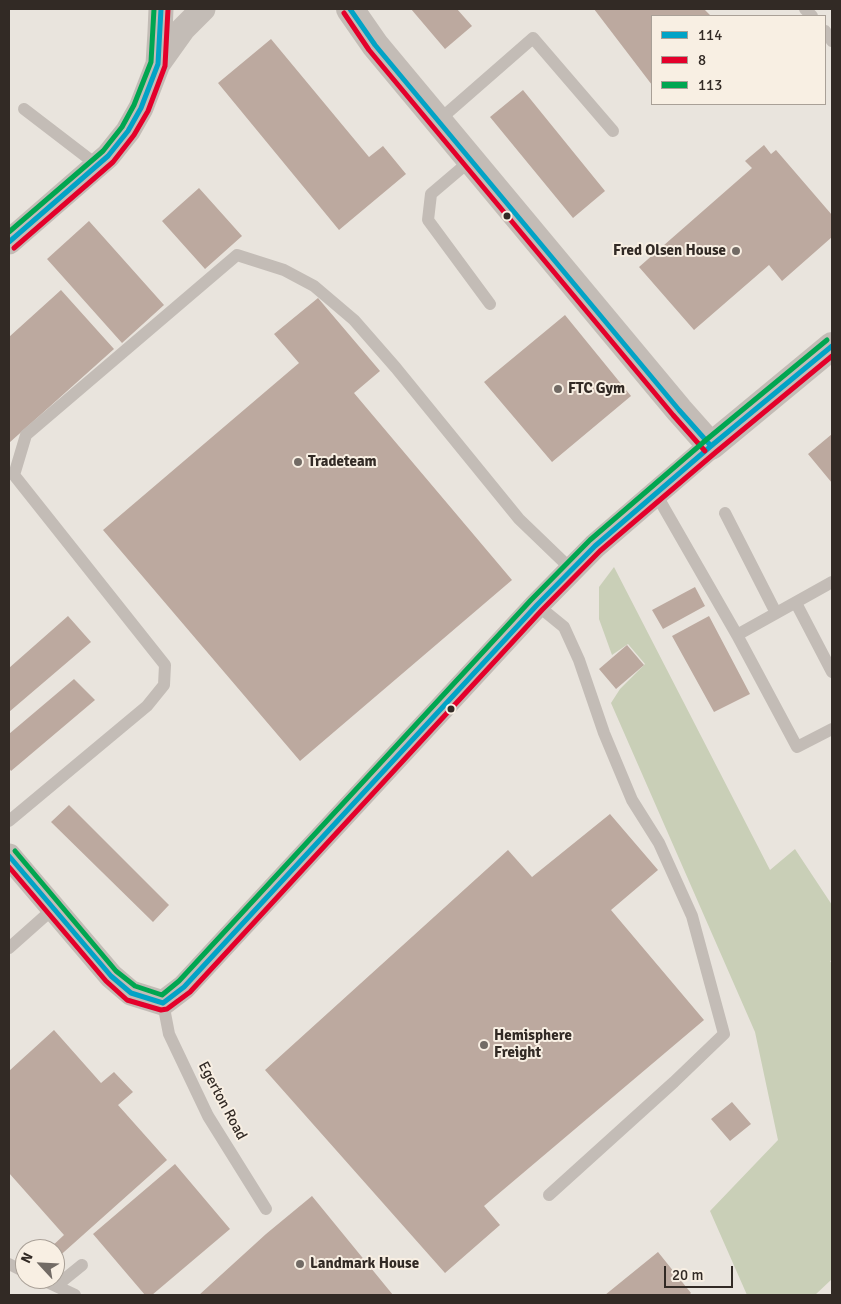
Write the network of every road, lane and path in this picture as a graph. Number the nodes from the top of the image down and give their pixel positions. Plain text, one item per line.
1 (161, 9) edge
2 (203, 9) edge
3 (336, 9) edge
4 (350, 9) edge
5 (375, 45) junction
6 (158, 64) junction
7 (24, 109) dead end
8 (438, 121) junction
9 (614, 132) dead end
10 (471, 160) junction
11 (97, 165) junction
12 (9, 242) edge
13 (490, 304) dead end
14 (832, 346) edge
15 (711, 446) junction
16 (656, 494) junction
17 (725, 513) dead end
18 (572, 570) junction
19 (832, 582) edge
20 (796, 603) junction
21 (538, 605) junction
22 (776, 613) junction
23 (737, 635) junction
24 (832, 672) edge
25 (832, 729) edge
26 (9, 821) edge
27 (9, 856) edge
28 (54, 908) junction
29 (9, 948) edge
30 (163, 1003) junction
31 (549, 1195) dead end
32 (266, 1209) dead end
33 (82, 1265) dead end
34 (65, 1279) edge
35 (62, 1289) edge
36 (75, 1295) edge

1 - 6 street
2 - 6 street
3 - 5 street
4 - 5 street
5 - 8 street
6 - 11 street
7 - 11 lane
8 - 9 lane
8 - 10 street
10 - 13 lane
10 - 15 street
11 - 12 street
14 - 15 street
15 - 16 street
16 - 18 street
16 - 23 lane
17 - 22 lane
18 - 21 street
18 - 26 lane
19 - 20 lane
20 - 22 lane
20 - 24 lane
21 - 30 street
21 - 31 lane
22 - 23 lane
23 - 25 lane
27 - 28 street
28 - 29 lane
28 - 30 street
30 - 32 lane, Egerton Road
33 - 34 lane
35 - 36 lane

